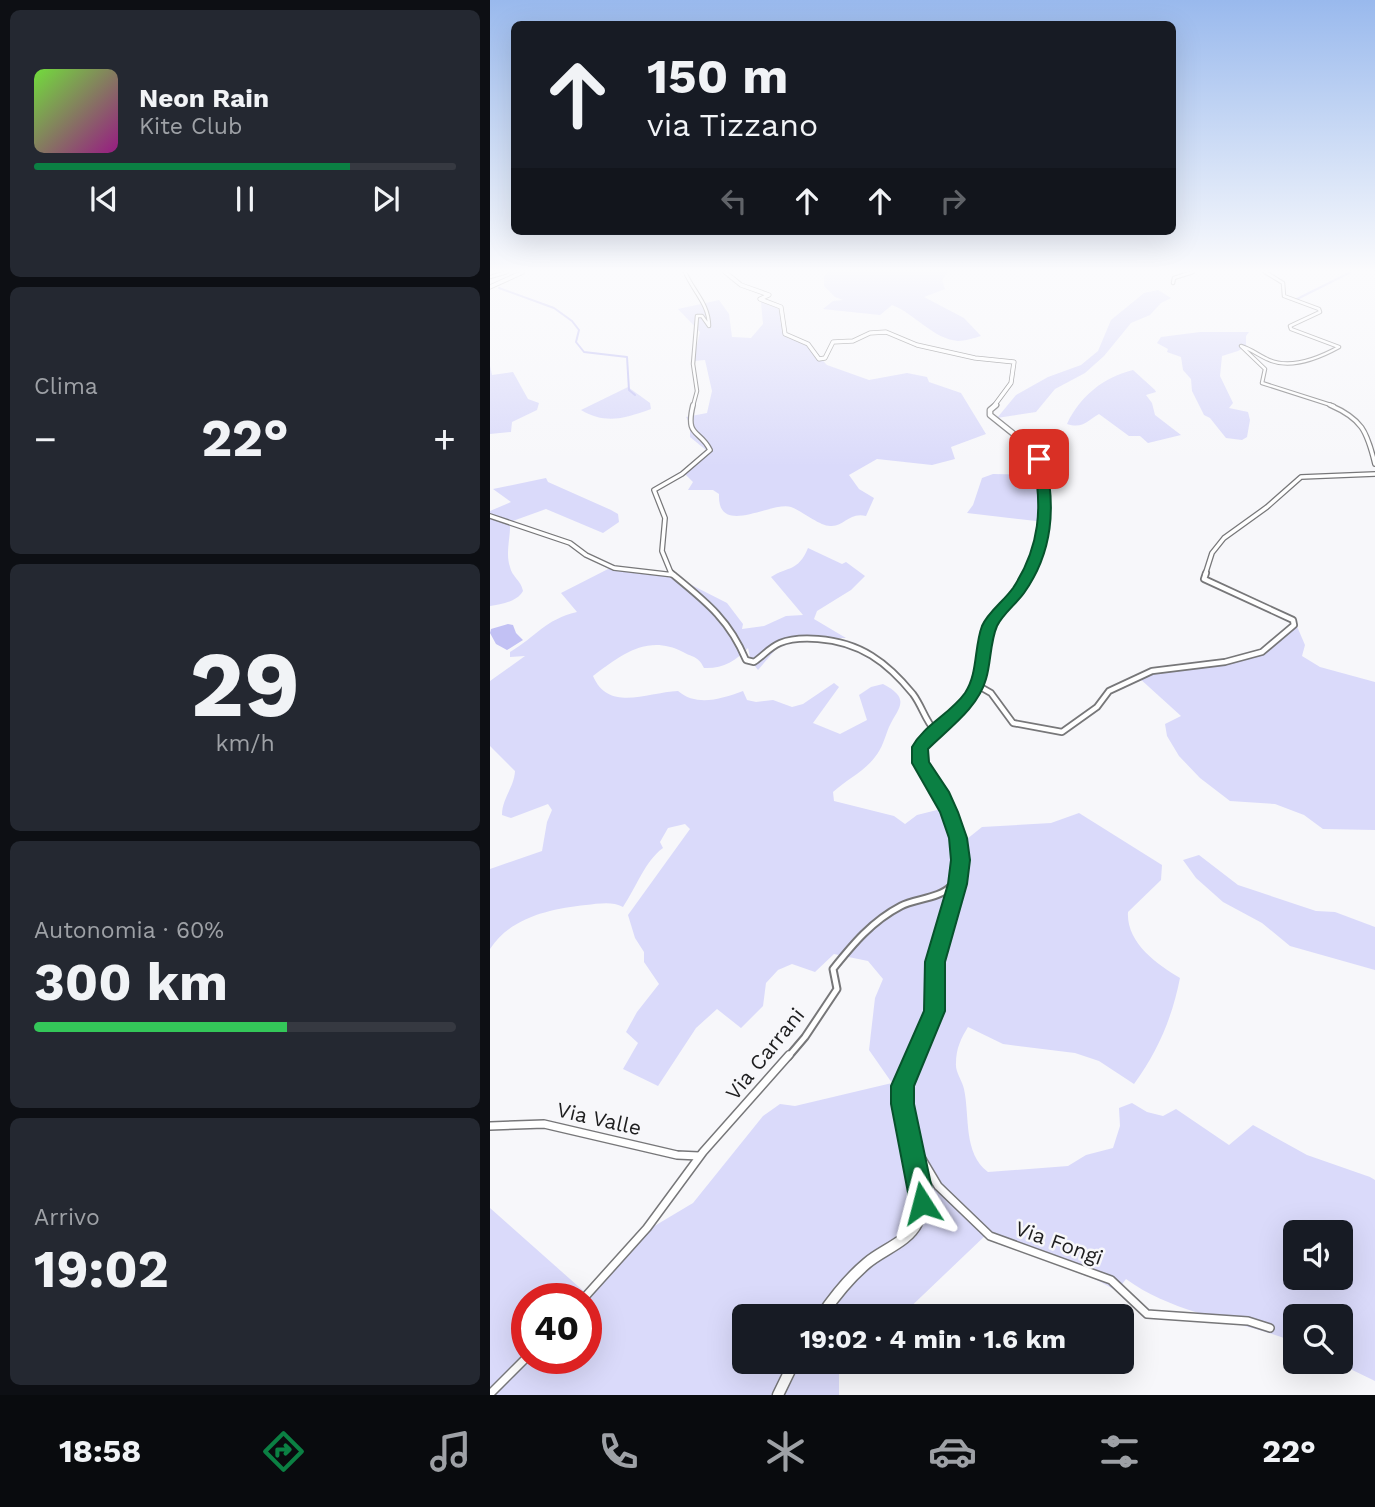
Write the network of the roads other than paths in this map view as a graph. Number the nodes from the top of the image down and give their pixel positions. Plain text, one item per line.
1 (697, 337) edge
2 (792, 337) edge
3 (861, 337) edge
4 (897, 337) edge
5 (1314, 337) edge
6 (1375, 464) edge
7 (1375, 474) edge
8 (490, 516) edge
9 (671, 573) junction
10 (977, 685) junction
11 (935, 731) junction
12 (959, 850) junction
13 (490, 1126) edge
14 (911, 1140) junction
15 (700, 1156) junction
16 (598, 1283) edge
17 (831, 1304) edge
18 (1270, 1328) dead end
19 (511, 1373) edge
20 (789, 1374) edge
21 (490, 1394) edge
22 (779, 1395) edge

1 - 9 street
2 - 3 street
4 - 10 street
5 - 6 street
7 - 10 street
8 - 9 street
9 - 11 street
10 - 11 street
11 - 12 street
12 - 14 street
12 - 15 street, Via Carrani
13 - 15 street, Via Valle
14 - 17 street
14 - 18 street, Via Fongi
15 - 16 street, Via Carrani
19 - 21 street
20 - 22 street

